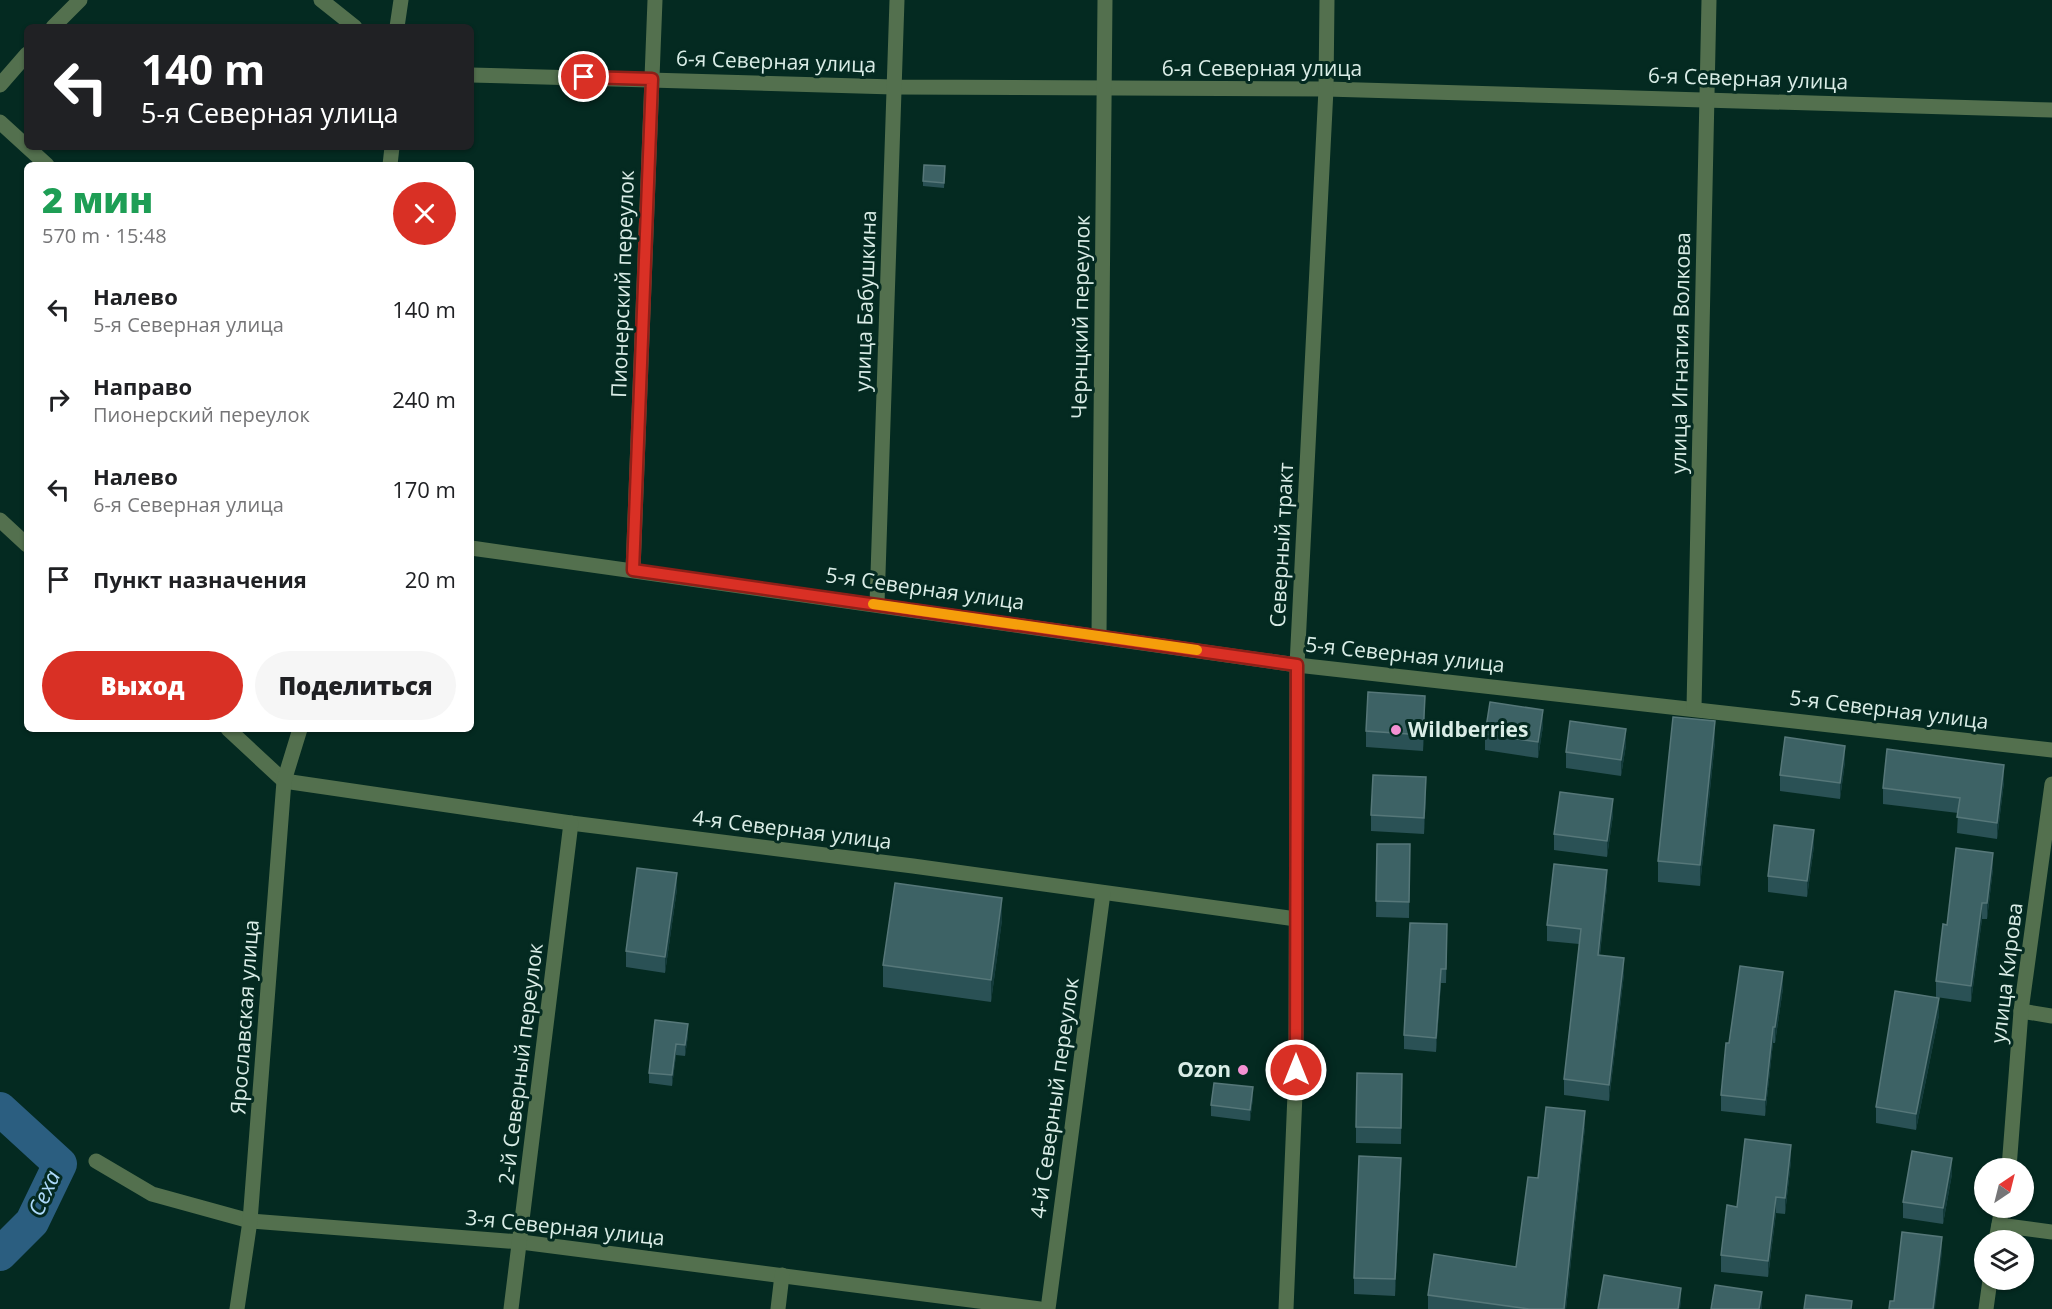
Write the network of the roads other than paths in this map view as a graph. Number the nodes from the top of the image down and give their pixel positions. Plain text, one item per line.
1 (80, 0) edge
2 (321, 0) edge
3 (401, 0) edge
4 (656, 0) edge
5 (897, 0) edge
6 (1105, 0) edge
7 (1327, 0) edge
8 (1709, 0) edge
9 (56, 24) edge
10 (351, 24) edge
11 (397, 24) edge
12 (24, 57) edge
13 (474, 75) edge
14 (652, 79) junction
15 (0, 85) edge
16 (894, 87) junction
17 (1326, 89) junction
18 (1104, 90) junction
19 (1707, 99) junction
20 (2052, 110) edge
21 (0, 122) edge
22 (24, 144) edge
23 (31, 150) edge
24 (44, 162) edge
25 (0, 520) edge
26 (24, 542) edge
27 (474, 548) edge
28 (633, 570) junction
29 (877, 604) junction
30 (1099, 635) junction
31 (1297, 665) junction
32 (1694, 708) junction
33 (231, 732) edge
34 (299, 732) edge
35 (2052, 750) edge
36 (284, 781) junction
37 (2052, 784) edge
38 (571, 824) junction
39 (1103, 893) junction
40 (1296, 919) junction
41 (2021, 1011) junction
42 (2052, 1016) edge
43 (2010, 1158) edge
44 (96, 1161) dead end
45 (2000, 1218) edge
46 (250, 1221) junction
47 (1999, 1225) junction
48 (1998, 1230) edge
49 (2052, 1232) edge
50 (521, 1242) junction
51 (782, 1275) junction
52 (1989, 1290) edge
53 (237, 1309) edge
54 (511, 1309) edge
55 (778, 1309) edge
56 (1040, 1309) edge
57 (1048, 1309) edge
58 (1286, 1309) edge
59 (1986, 1309) edge

1 - 9 street
2 - 10 street
3 - 11 street
4 - 14 street, Пионерский переулок
5 - 16 street, улица Бабушкина
6 - 18 street, Чернцкий переулок
7 - 17 street, Северный тракт
8 - 19 street, улица Игнатия Волкова
12 - 15 street
13 - 14 street, 6-я Северная улица
14 - 16 street, 6-я Северная улица
14 - 28 street, Пионерский переулок
16 - 18 street, 6-я Северная улица
16 - 29 street, улица Бабушкина
17 - 18 street, 6-я Северная улица
17 - 19 street, 6-я Северная улица
17 - 31 street, Северный тракт
18 - 30 street, Чернцкий переулок
19 - 20 street, 6-я Северная улица
19 - 32 street, улица Игнатия Волкова
21 - 22 street
23 - 24 street
25 - 26 street
27 - 28 street, 5-я Северная улица
28 - 29 street, 5-я Северная улица
29 - 30 street, 5-я Северная улица
30 - 31 street, 5-я Северная улица
31 - 32 street, 5-я Северная улица
31 - 40 street, Северный тракт
32 - 35 street, 5-я Северная улица
33 - 36 street
34 - 36 street, Ярославская улица
36 - 38 street, 4-я Северная улица
36 - 46 street, Ярославская улица
37 - 41 street, улица Кирова
38 - 39 street, 4-я Северная улица
38 - 50 street, 2-й Северный переулок
39 - 40 street, 4-я Северная улица
39 - 57 street, 4-й Северный переулок
40 - 58 street, Северный тракт
41 - 42 street
41 - 43 street, улица Кирова
44 - 46 street, 3-я Северная улица
45 - 47 street
46 - 50 street, 3-я Северная улица
46 - 53 street, Ярославская улица
47 - 48 street
47 - 49 street
50 - 51 street, 3-я Северная улица
50 - 54 street, 2-й Северный переулок
51 - 55 street
51 - 56 street, 3-я Северная улица
52 - 59 street

